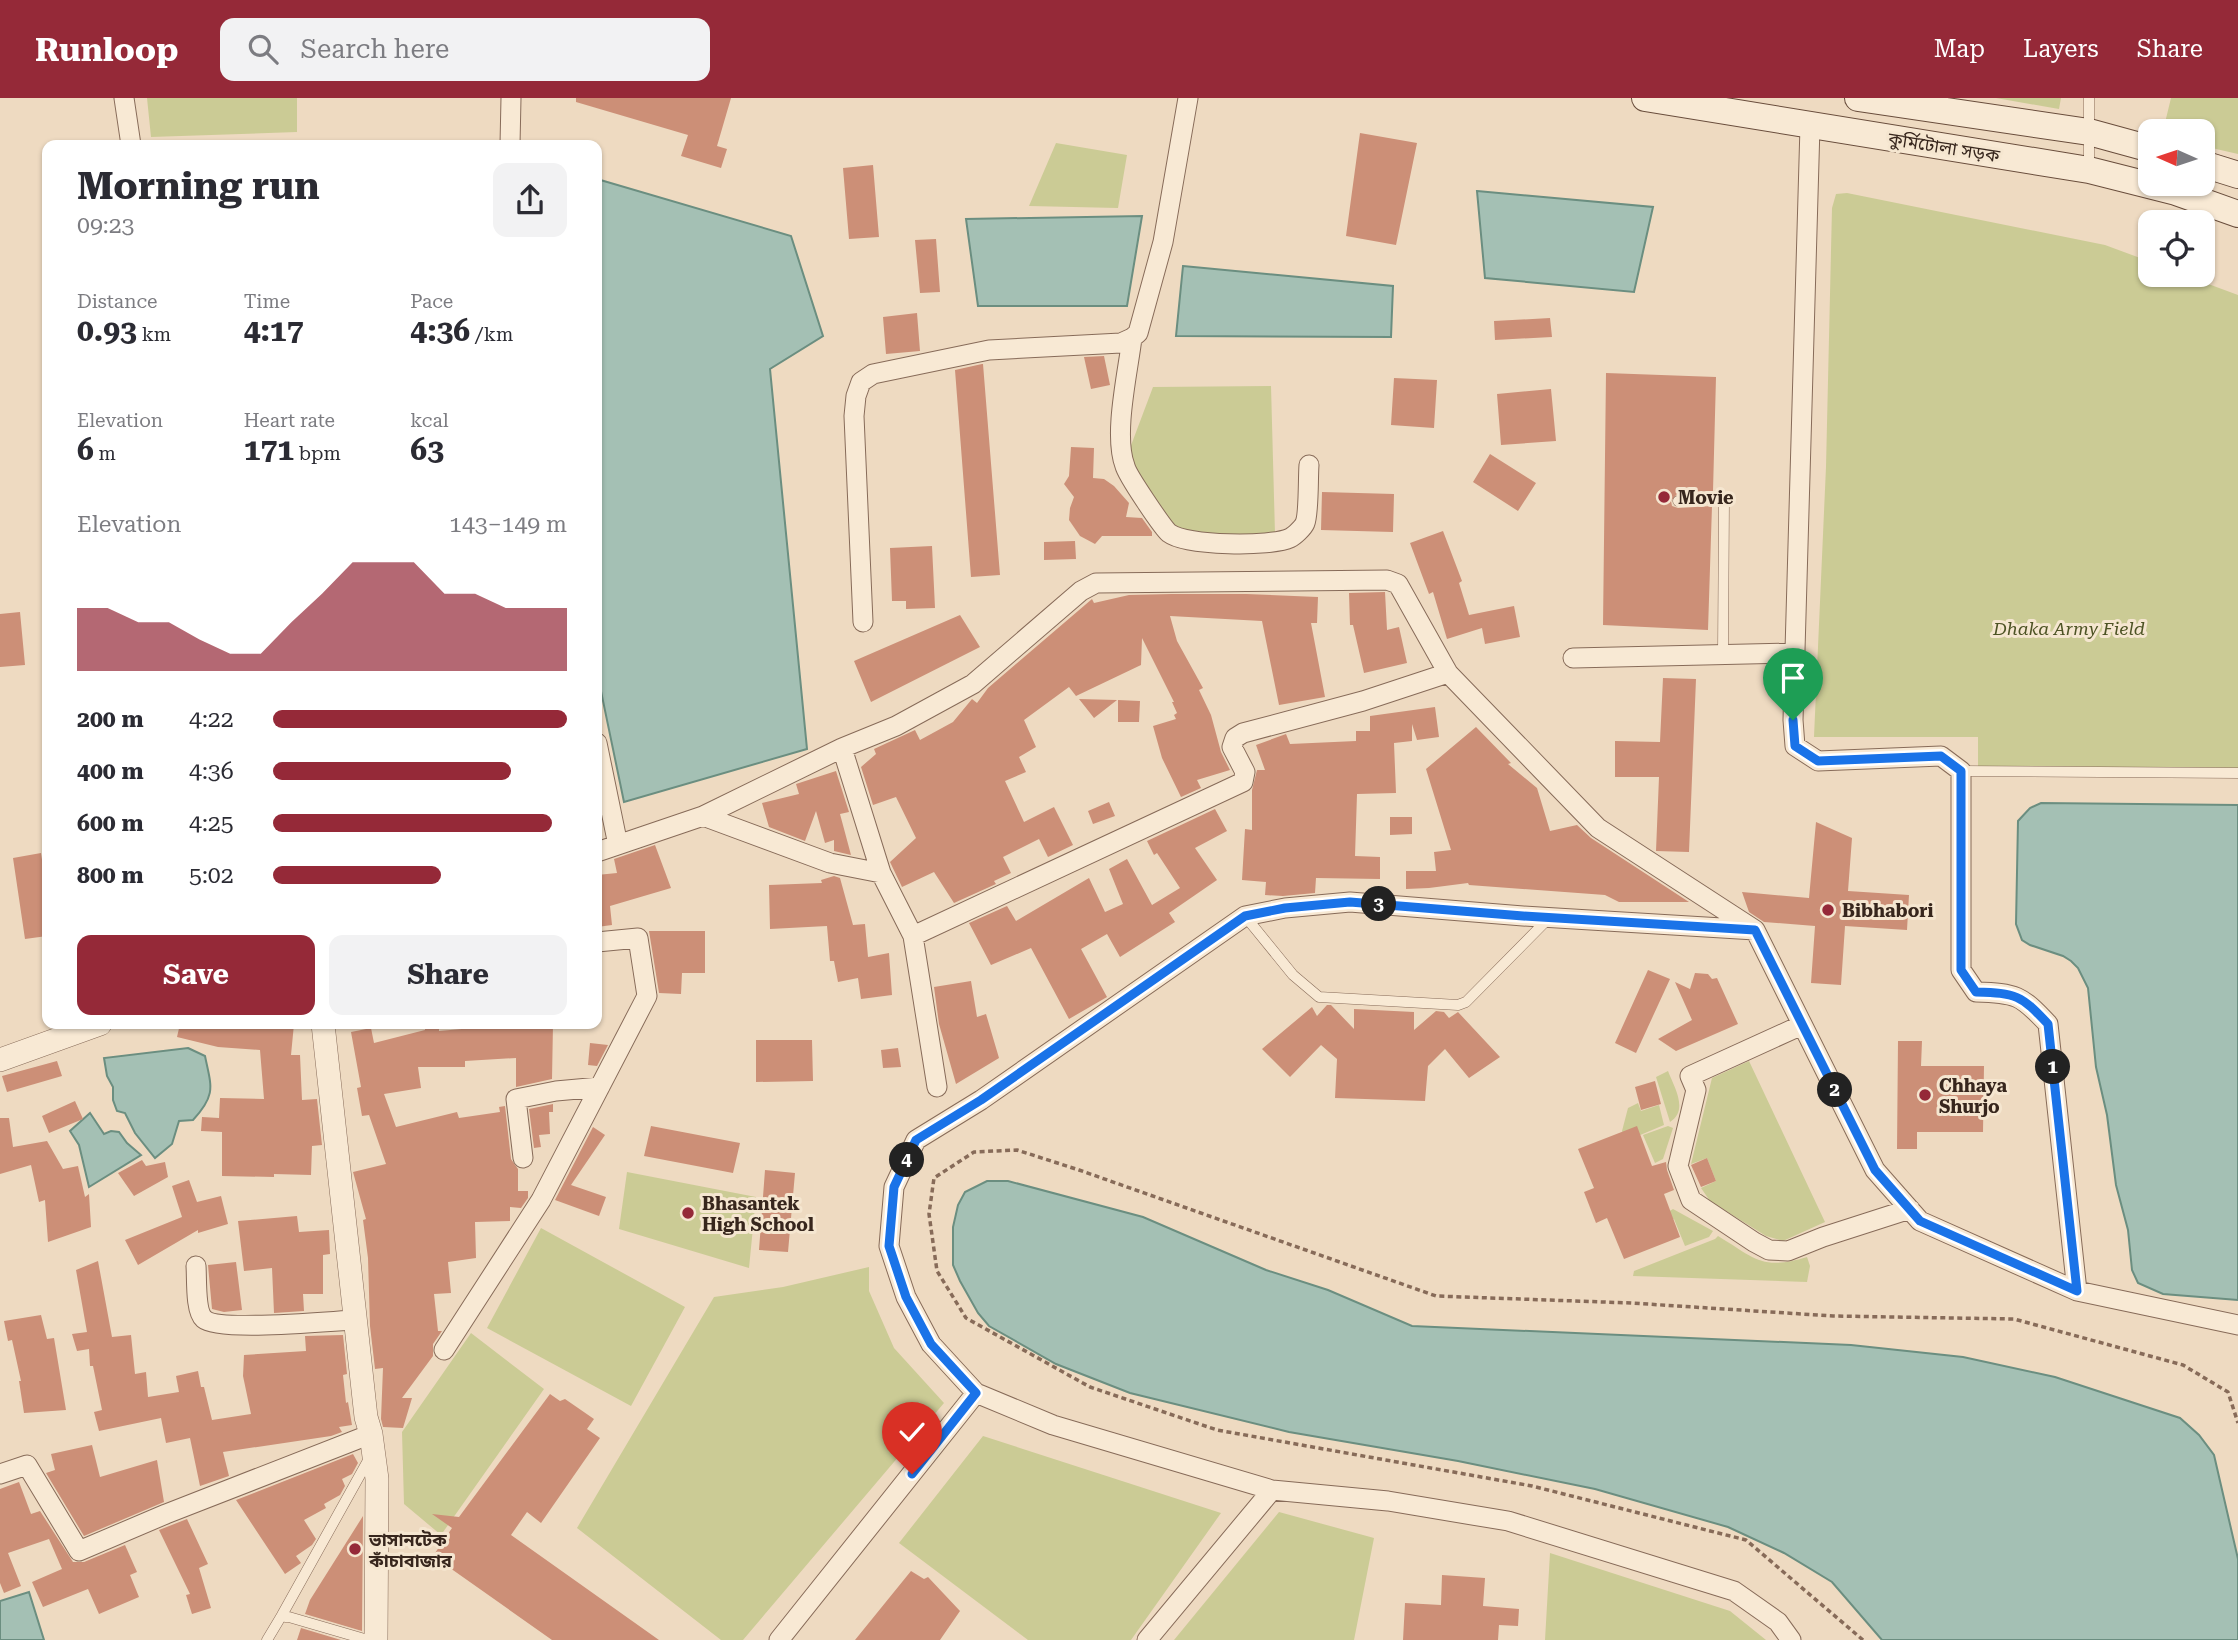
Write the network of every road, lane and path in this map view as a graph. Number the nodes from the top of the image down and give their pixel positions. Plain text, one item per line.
1 (124, 98) edge
2 (511, 98) edge
3 (1188, 98) edge
4 (1645, 98) edge
5 (1858, 98) edge
6 (2090, 98) edge
7 (1723, 104) edge
8 (1810, 126) junction
9 (2090, 132) junction
10 (130, 140) edge
11 (510, 140) edge
12 (2138, 145) edge
13 (2216, 168) edge
14 (2089, 170) junction
15 (2238, 176) edge
16 (2238, 214) edge
17 (1132, 338) junction
18 (1309, 464) dead end
19 (1678, 501) dead end
20 (863, 622) dead end
21 (1795, 653) junction
22 (1723, 655) junction
23 (1573, 658) dead end
24 (1448, 673) junction
25 (842, 748) junction
26 (602, 767) edge
27 (1961, 771) junction
28 (2238, 773) edge
29 (703, 816) junction
30 (618, 845) junction
31 (602, 850) edge
32 (881, 873) junction
33 (1245, 916) junction
34 (1549, 918) junction
35 (1755, 930) junction
36 (913, 936) junction
37 (602, 942) edge
38 (1802, 1025) junction
39 (86, 1029) edge
40 (324, 1029) edge
41 (0, 1060) edge
42 (600, 1087) junction
43 (937, 1087) dead end
44 (523, 1158) dead end
45 (1910, 1209) junction
46 (196, 1266) dead end
47 (2077, 1291) junction
48 (356, 1320) junction
49 (2238, 1325) edge
50 (444, 1350) dead end
51 (976, 1393) junction
52 (2238, 1423) edge
53 (372, 1442) junction
54 (0, 1474) edge
55 (1272, 1490) junction
56 (343, 1633) junction
57 (267, 1640) edge
58 (368, 1640) edge
59 (376, 1640) edge
60 (779, 1640) edge
61 (1147, 1640) edge
62 (1791, 1640) edge
63 (1863, 1640) edge

1 - 10 street
2 - 11 street
3 - 17 street
4 - 7 main road, কুর্মিটোলা সড়ক
5 - 9 main road, কুর্মিটোলা সড়ক
6 - 9 lane
7 - 8 main road, কুর্মিটোলা সড়ক
8 - 14 main road, কুর্মিটোলা সড়ক
8 - 21 street
9 - 12 main road, কুর্মিটোলা সড়ক
9 - 14 lane
13 - 15 main road
14 - 16 main road, কুর্মিটোলা সড়ক
17 - 18 street
17 - 20 street
19 - 22 lane
21 - 22 street
21 - 27 street
22 - 23 street
24 - 25 street
24 - 35 street
24 - 36 street
25 - 29 street
25 - 32 street
26 - 30 street
27 - 28 lane
27 - 47 street
29 - 30 street
29 - 32 street
30 - 31 street
32 - 36 street
33 - 34 street
33 - 34 lane
33 - 51 street
34 - 35 street
35 - 38 street
36 - 43 street
37 - 42 street
38 - 45 street
38 - 45 street
39 - 41 street
40 - 48 street
42 - 44 street
42 - 50 street
45 - 47 street
46 - 48 street
47 - 49 street
48 - 53 street
51 - 55 street
51 - 60 street
52 - 63 path
53 - 54 street
53 - 56 lane
53 - 59 street
55 - 61 street
55 - 62 street
56 - 57 lane
56 - 58 lane

